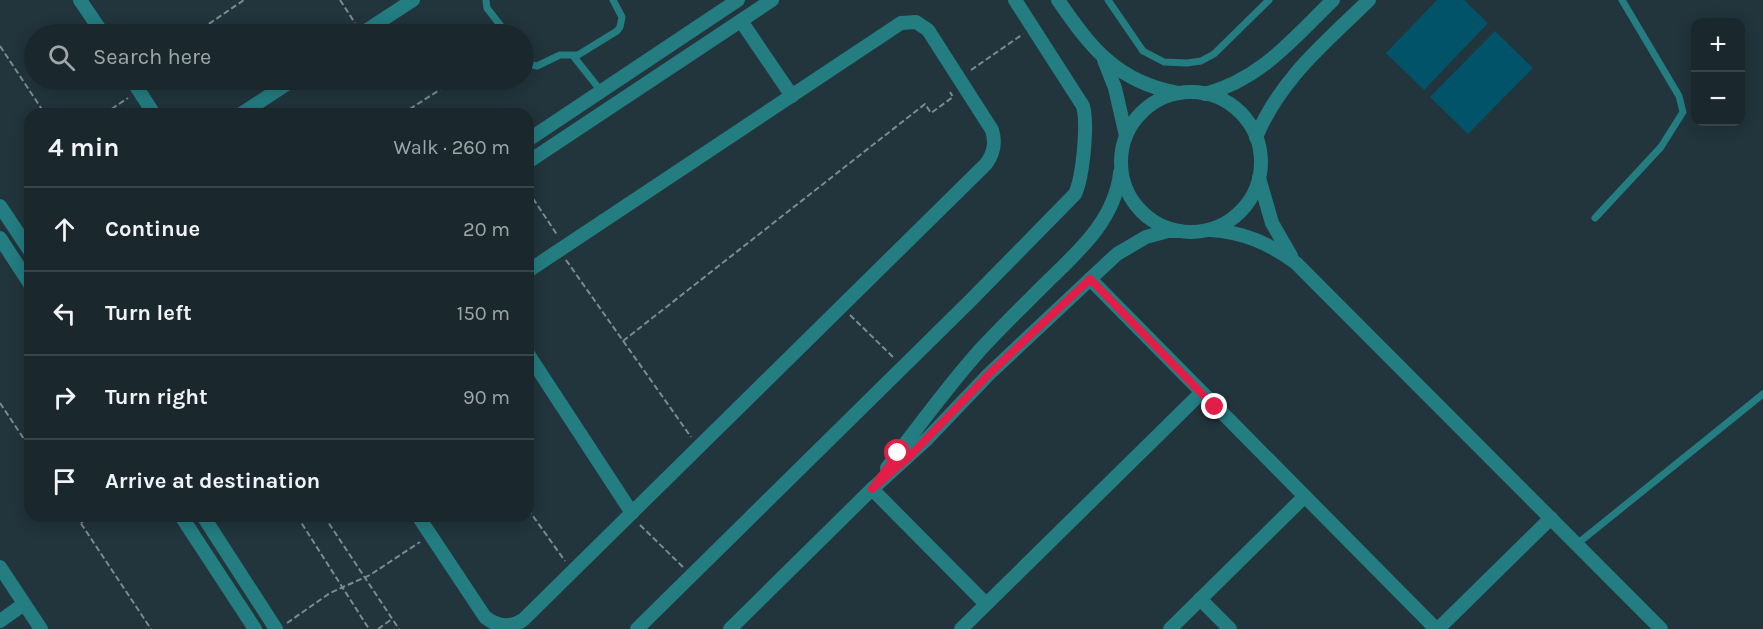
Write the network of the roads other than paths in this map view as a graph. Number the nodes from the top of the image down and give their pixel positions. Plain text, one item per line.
1 (413, 0) edge
2 (486, 0) edge
3 (613, 0) edge
4 (738, 0) edge
5 (772, 0) edge
6 (1015, 0) edge
7 (1058, 0) edge
8 (1108, 0) edge
9 (1269, 0) edge
10 (1333, 0) edge
11 (1369, 0) edge
12 (1622, 0) edge
13 (82, 1) edge
14 (741, 21) junction
15 (97, 24) edge
16 (377, 24) edge
17 (500, 24) edge
18 (574, 57) junction
19 (1103, 58) junction
20 (534, 65) edge
21 (133, 90) edge
22 (278, 90) edge
23 (601, 91) junction
24 (1180, 93) junction
25 (1205, 94) junction
26 (792, 96) junction
27 (149, 108) edge
28 (250, 108) edge
29 (534, 136) edge
30 (1126, 136) junction
31 (1256, 137) junction
32 (534, 158) edge
33 (1121, 168) junction
34 (1259, 178) junction
35 (0, 206) edge
36 (1595, 218) dead end
37 (1210, 230) junction
38 (1179, 231) junction
39 (0, 238) edge
40 (24, 242) edge
41 (1296, 263) junction
42 (534, 268) edge
43 (24, 275) edge
44 (1090, 279) junction
45 (534, 363) edge
46 (1200, 393) junction
47 (1763, 394) edge
48 (872, 489) junction
49 (1304, 497) junction
50 (631, 514) junction
51 (1551, 518) junction
52 (185, 522) edge
53 (207, 522) edge
54 (422, 522) edge
55 (1577, 544) junction
56 (0, 567) edge
57 (1200, 599) junction
58 (24, 604) junction
59 (986, 604) junction
60 (0, 621) edge
61 (40, 629) edge
62 (255, 629) edge
63 (278, 629) edge
64 (637, 629) edge
65 (730, 629) edge
66 (961, 629) edge
67 (1170, 629) edge
68 (1230, 629) edge
69 (1437, 629) edge
70 (1661, 629) edge

1 - 16 street
2 - 17 lane
3 - 18 lane
4 - 23 street
5 - 14 street
6 - 64 street
7 - 19 street
8 - 9 lane
10 - 25 street
11 - 31 street
12 - 36 lane
13 - 15 street
14 - 26 street
14 - 32 street
18 - 20 lane
18 - 23 lane
19 - 24 street
19 - 30 street
21 - 27 street
22 - 28 street
23 - 29 street
24 - 25 street
24 - 30 street
25 - 31 street
26 - 42 street
26 - 50 street
30 - 33 street
31 - 34 street
33 - 38 street
33 - 48 street
34 - 37 street
34 - 41 street
35 - 40 street
37 - 38 street
37 - 41 street
38 - 44 street
39 - 43 street
41 - 51 street
44 - 46 street
44 - 48 street
45 - 50 street
46 - 49 street
46 - 59 street
47 - 55 lane
48 - 59 street
48 - 65 street
49 - 57 street
49 - 69 street
50 - 54 street
51 - 55 street
51 - 69 street
52 - 62 street
53 - 63 street
55 - 70 street
56 - 58 street
57 - 67 street
57 - 68 street
58 - 60 street
58 - 61 street
59 - 66 street

